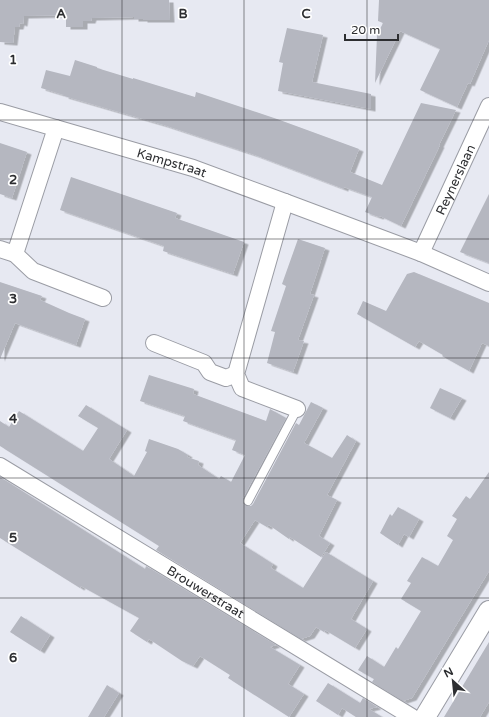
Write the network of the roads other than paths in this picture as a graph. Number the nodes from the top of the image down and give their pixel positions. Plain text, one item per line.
1 (489, 106) edge
2 (0, 112) edge
3 (56, 128) junction
4 (285, 202) junction
5 (7, 252) edge
6 (421, 253) junction
7 (489, 283) edge
8 (102, 298) dead end
9 (154, 343) dead end
10 (236, 374) junction
11 (297, 409) joint
12 (0, 466) edge
13 (248, 501) dead end
14 (489, 611) edge
15 (412, 717) edge
16 (425, 717) edge

1 - 6 street, Reynerslaan
2 - 3 street, Kampstraat
3 - 4 street, Kampstraat
3 - 5 street
4 - 6 street, Kampstraat
4 - 10 street
5 - 8 street
6 - 7 street, Kampstraat
9 - 10 street
10 - 11 street
11 - 13 lane
12 - 15 street, Brouwerstraat
14 - 16 street

